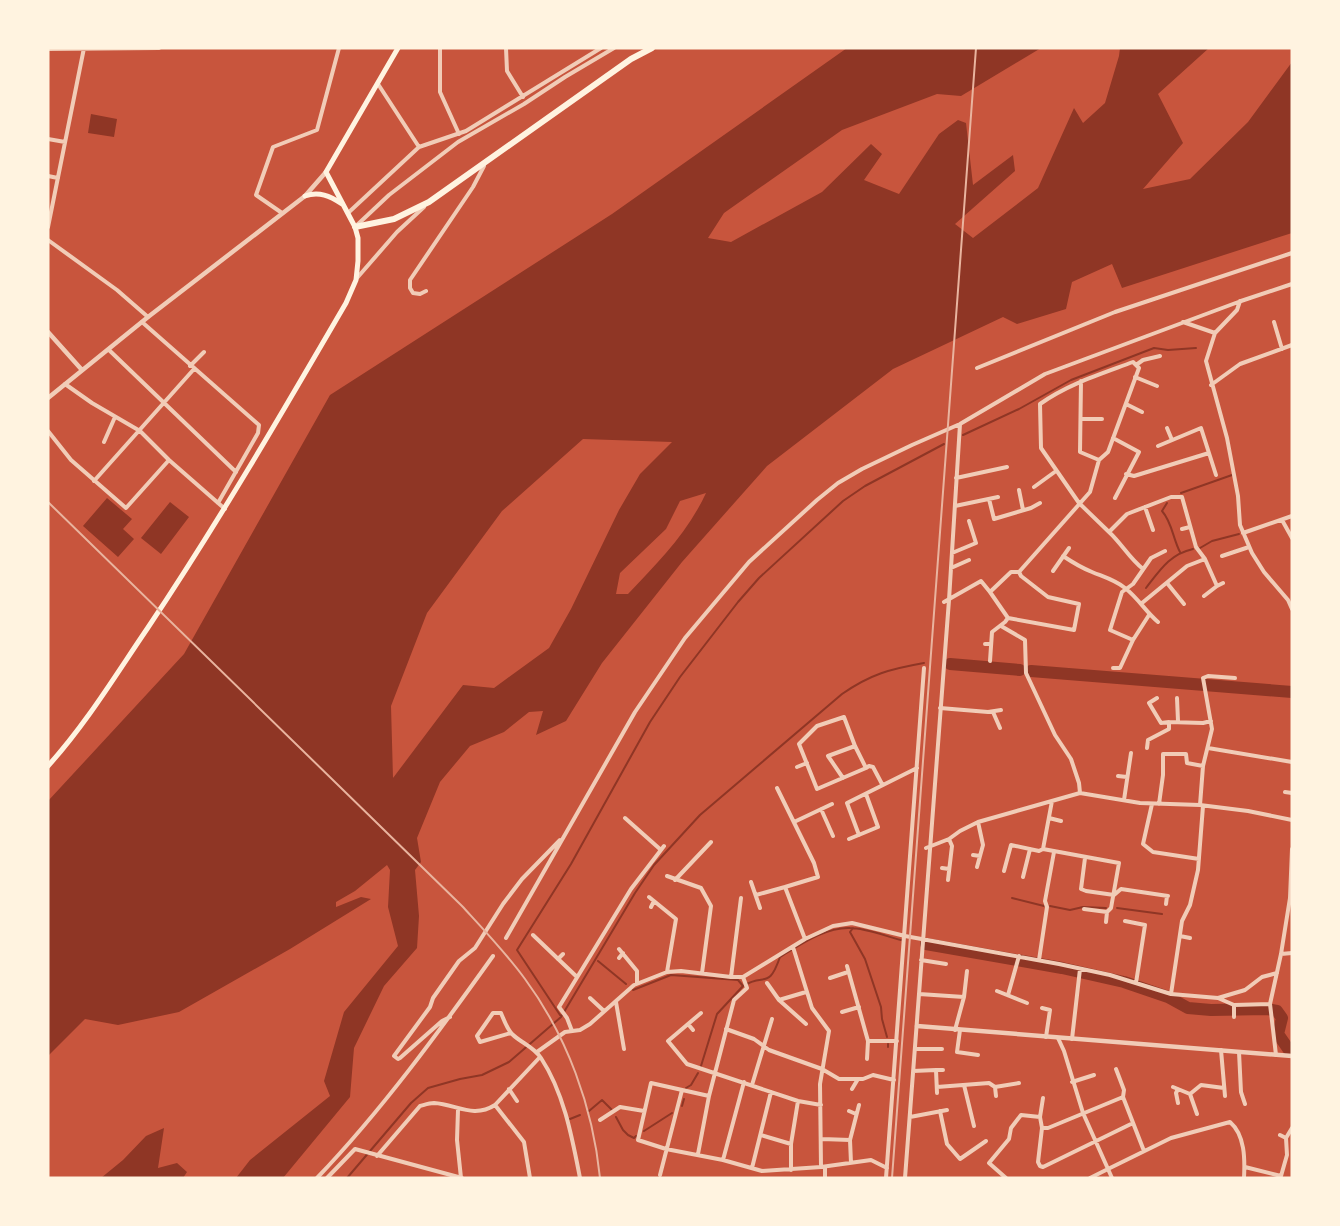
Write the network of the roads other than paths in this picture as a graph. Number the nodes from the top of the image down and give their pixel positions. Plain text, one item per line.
1 (131, 48) edge
2 (159, 48) edge
3 (339, 48) edge
4 (398, 48) edge
5 (440, 48) edge
6 (506, 48) edge
7 (601, 48) edge
8 (614, 48) edge
9 (652, 48) edge
10 (51, 49) edge
11 (84, 49) edge
12 (377, 83) junction
13 (523, 96) junction
14 (459, 134) junction
15 (48, 139) edge
16 (65, 142) junction
17 (419, 147) junction
18 (485, 162) junction
19 (326, 172) junction
20 (48, 176) edge
21 (58, 178) junction
22 (305, 196) junction
23 (429, 202) junction
24 (343, 205) junction
25 (282, 213) junction
26 (348, 213) junction
27 (48, 227) edge
28 (355, 227) junction
29 (48, 240) edge
30 (1292, 253) edge
31 (356, 280) junction
32 (1292, 284) edge
33 (426, 291) dead end
34 (1241, 301) junction
35 (148, 317) junction
36 (142, 322) junction
37 (1182, 322) junction
38 (1274, 322) dead end
39 (48, 332) edge
40 (1215, 333) junction
41 (1292, 345) edge
42 (1282, 349) junction
43 (109, 350) junction
44 (204, 352) dead end
45 (1160, 356) dead end
46 (1136, 365) junction
47 (192, 367) junction
48 (977, 368) dead end
49 (82, 370) junction
50 (1135, 377) junction
51 (1081, 381) junction
52 (65, 384) junction
53 (1211, 385) junction
54 (1157, 386) dead end
55 (48, 398) edge
56 (164, 403) junction
57 (1126, 404) junction
58 (1142, 412) dead end
59 (115, 417) junction
60 (1081, 419) junction
61 (1102, 419) dead end
62 (960, 424) junction
63 (1167, 428) dead end
64 (48, 431) edge
65 (140, 431) junction
66 (1113, 438) junction
67 (1172, 440) junction
68 (104, 442) dead end
69 (1158, 446) dead end
70 (1209, 453) junction
71 (169, 460) junction
72 (1099, 460) junction
73 (1007, 467) dead end
74 (1056, 471) junction
75 (236, 472) junction
76 (1126, 474) junction
77 (1216, 475) dead end
78 (957, 478) junction
79 (94, 481) junction
80 (1034, 487) dead end
81 (1019, 490) dead end
82 (998, 497) dead end
83 (1115, 498) dead end
84 (989, 499) junction
85 (218, 503) junction
86 (1040, 503) dead end
87 (1079, 503) junction
88 (955, 506) junction
89 (1145, 507) junction
90 (225, 509) junction
91 (1023, 510) junction
92 (1292, 516) edge
93 (1282, 520) junction
94 (969, 521) dead end
95 (1190, 527) junction
96 (1182, 529) dead end
97 (1153, 530) dead end
98 (1109, 532) junction
99 (1243, 533) junction
100 (1292, 538) edge
101 (1069, 548) dead end
102 (1249, 548) junction
103 (1165, 551) dead end
104 (952, 553) junction
105 (1063, 556) junction
106 (1222, 556) dead end
107 (1205, 559) junction
108 (969, 560) dead end
109 (951, 569) junction
110 (1143, 569) junction
111 (1053, 571) dead end
112 (1018, 572) junction
113 (1167, 583) junction
114 (1223, 583) dead end
115 (1217, 586) junction
116 (1126, 589) junction
117 (990, 592) junction
118 (1204, 596) dead end
119 (1292, 596) edge
120 (1287, 600) junction
121 (946, 601) junction
122 (1142, 603) junction
123 (1184, 604) dead end
124 (1292, 609) edge
125 (1149, 615) junction
126 (1008, 618) junction
127 (1158, 622) dead end
128 (1001, 626) junction
129 (1132, 640) junction
130 (985, 644) dead end
131 (991, 644) junction
132 (990, 661) dead end
133 (924, 668) dead end
134 (1113, 668) dead end
135 (1235, 678) dead end
136 (1157, 698) dead end
137 (1177, 698) dead end
138 (940, 708) junction
139 (1001, 710) dead end
140 (993, 712) junction
141 (1178, 721) junction
142 (1211, 721) junction
143 (1169, 722) junction
144 (1000, 728) dead end
145 (855, 746) junction
146 (1147, 748) dead end
147 (1208, 748) junction
148 (1131, 753) dead end
149 (1292, 762) edge
150 (807, 763) junction
151 (48, 766) edge
152 (1203, 766) junction
153 (796, 767) dead end
154 (866, 768) junction
155 (917, 768) junction
156 (1118, 776) dead end
157 (1127, 777) junction
158 (843, 778) junction
159 (882, 784) junction
160 (777, 788) dead end
161 (1284, 792) dead end
162 (1080, 793) junction
163 (1292, 793) edge
164 (866, 794) junction
165 (1124, 800) junction
166 (1052, 801) junction
167 (832, 804) dead end
168 (1152, 804) junction
169 (1159, 804) junction
170 (1202, 806) junction
171 (821, 809) junction
172 (625, 818) dead end
173 (1049, 818) junction
174 (1292, 820) edge
175 (1061, 821) dead end
176 (794, 822) junction
177 (978, 822) junction
178 (565, 836) junction
179 (833, 836) dead end
180 (859, 836) junction
181 (849, 839) dead end
182 (949, 839) junction
183 (711, 842) dead end
184 (928, 847) junction
185 (1030, 849) junction
186 (1043, 849) junction
187 (1292, 849) edge
188 (1054, 852) junction
189 (973, 855) dead end
190 (980, 856) junction
191 (1085, 858) junction
192 (1198, 859) junction
193 (1006, 862) junction
194 (1013, 864) dead end
195 (977, 867) dead end
196 (942, 868) dead end
197 (949, 869) junction
198 (1004, 871) dead end
199 (667, 876) dead end
200 (1023, 877) dead end
201 (675, 880) junction
202 (948, 880) dead end
203 (751, 882) dead end
204 (1147, 884) dead end
205 (785, 887) junction
206 (1146, 892) junction
207 (756, 895) junction
208 (1114, 895) junction
209 (649, 897) dead end
210 (741, 898) dead end
211 (654, 901) junction
212 (1166, 904) dead end
213 (651, 907) dead end
214 (760, 908) dead end
215 (1084, 909) dead end
216 (1107, 912) junction
217 (1125, 921) dead end
218 (1106, 922) dead end
219 (543, 934) dead end
220 (533, 935) dead end
221 (904, 936) junction
222 (1180, 936) junction
223 (506, 938) dead end
224 (1190, 938) dead end
225 (538, 939) junction
226 (805, 939) junction
227 (922, 939) junction
228 (1142, 946) junction
229 (793, 947) junction
230 (1150, 947) dead end
231 (619, 948) dead end
232 (623, 953) junction
233 (1292, 953) edge
234 (563, 954) dead end
235 (1281, 954) junction
236 (493, 956) dead end
237 (1019, 956) junction
238 (619, 958) dead end
239 (558, 959) junction
240 (921, 960) junction
241 (1039, 960) junction
242 (946, 964) dead end
243 (847, 966) dead end
244 (1080, 969) junction
245 (966, 971) dead end
246 (667, 972) junction
247 (848, 972) junction
248 (702, 973) junction
249 (1277, 973) junction
250 (577, 977) junction
251 (731, 977) junction
252 (743, 977) junction
253 (830, 978) dead end
254 (767, 983) dead end
255 (1136, 983) junction
256 (637, 984) junction
257 (806, 992) junction
258 (997, 992) dead end
259 (919, 994) junction
260 (1171, 994) junction
261 (1008, 995) junction
262 (964, 997) junction
263 (590, 998) dead end
264 (1218, 998) junction
265 (779, 1000) junction
266 (615, 1001) junction
267 (1027, 1003) dead end
268 (1270, 1004) junction
269 (1234, 1005) junction
270 (859, 1007) junction
271 (1042, 1008) dead end
272 (604, 1011) junction
273 (842, 1012) dead end
274 (701, 1013) dead end
275 (450, 1017) junction
276 (1234, 1017) dead end
277 (772, 1019) dead end
278 (688, 1024) junction
279 (806, 1024) dead end
280 (917, 1026) junction
281 (726, 1029) junction
282 (693, 1030) dead end
283 (958, 1030) junction
284 (572, 1031) junction
285 (512, 1033) junction
286 (622, 1035) junction
287 (615, 1037) dead end
288 (1046, 1037) junction
289 (1058, 1038) junction
290 (1072, 1039) junction
291 (868, 1041) junction
292 (897, 1041) junction
293 (764, 1044) junction
294 (624, 1049) dead end
295 (915, 1049) junction
296 (942, 1049) dead end
297 (1221, 1050) junction
298 (537, 1052) junction
299 (1239, 1052) junction
300 (978, 1055) dead end
301 (1276, 1055) junction
302 (1292, 1056) edge
303 (541, 1057) junction
304 (867, 1059) dead end
305 (1116, 1068) dead end
306 (822, 1069) junction
307 (936, 1070) junction
308 (944, 1070) dead end
309 (913, 1071) junction
310 (714, 1074) junction
311 (1094, 1075) dead end
312 (858, 1079) junction
313 (894, 1080) junction
314 (744, 1082) junction
315 (1072, 1082) junction
316 (1019, 1083) dead end
317 (752, 1085) junction
318 (964, 1085) junction
319 (937, 1087) junction
320 (995, 1087) junction
321 (1224, 1088) junction
322 (509, 1089) junction
323 (852, 1089) dead end
324 (682, 1090) junction
325 (771, 1092) junction
326 (937, 1093) dead end
327 (1190, 1094) junction
328 (709, 1096) junction
329 (996, 1096) dead end
330 (1225, 1096) dead end
331 (1124, 1097) junction
332 (1243, 1097) junction
333 (1250, 1097) dead end
334 (1043, 1098) dead end
335 (517, 1101) dead end
336 (798, 1101) junction
337 (1178, 1103) dead end
338 (1245, 1104) dead end
339 (495, 1105) junction
340 (821, 1105) junction
341 (859, 1105) dead end
342 (977, 1109) dead end
343 (458, 1110) junction
344 (947, 1110) dead end
345 (645, 1111) junction
346 (849, 1111) dead end
347 (940, 1111) junction
348 (970, 1112) junction
349 (1083, 1113) junction
350 (856, 1114) junction
351 (1197, 1114) dead end
352 (910, 1117) junction
353 (1040, 1117) junction
354 (600, 1120) dead end
355 (1133, 1123) junction
356 (974, 1125) dead end
357 (1042, 1128) junction
358 (1292, 1128) edge
359 (1280, 1135) dead end
360 (761, 1136) junction
361 (1286, 1138) junction
362 (822, 1139) junction
363 (850, 1140) junction
364 (1096, 1140) junction
365 (987, 1141) dead end
366 (791, 1144) junction
367 (666, 1149) junction
368 (1144, 1151) junction
369 (698, 1155) junction
370 (377, 1156) junction
371 (723, 1160) junction
372 (851, 1163) junction
373 (823, 1167) junction
374 (1245, 1167) junction
375 (752, 1168) junction
376 (887, 1168) junction
377 (1108, 1169) junction
378 (791, 1170) junction
379 (434, 1171) junction
380 (660, 1175) dead end
381 (1281, 1177) edge
382 (317, 1178) edge
383 (327, 1178) edge
384 (434, 1178) edge
385 (461, 1178) edge
386 (531, 1178) edge
387 (580, 1178) edge
388 (825, 1178) edge
389 (886, 1178) edge
390 (905, 1178) edge
391 (1006, 1178) edge
392 (1090, 1178) edge
393 (1113, 1178) edge
394 (1244, 1178) edge

1 - 2 street
1 - 11 street
3 - 25 street
4 - 12 main road
5 - 14 street
6 - 13 street
7 - 13 street
8 - 28 street
9 - 18 main road
10 - 11 street
11 - 16 street
12 - 17 street
12 - 19 main road
13 - 14 street
14 - 17 street
15 - 16 street
16 - 21 street
17 - 26 street
18 - 23 main road
18 - 33 street
19 - 22 street
19 - 24 main road
20 - 21 street
21 - 27 street
22 - 24 main road
22 - 25 street
23 - 28 main road
23 - 31 street
24 - 26 main road
25 - 35 street
26 - 28 main road
28 - 31 main road
29 - 35 street
30 - 48 street
31 - 90 main road
32 - 34 street
34 - 37 street
34 - 40 street
35 - 36 street
36 - 43 street
36 - 47 street
37 - 40 street
37 - 62 street
38 - 42 street
39 - 49 street
40 - 53 street
41 - 42 street
42 - 53 street
43 - 49 street
43 - 56 street
44 - 47 street
45 - 46 street
46 - 50 street
46 - 51 street
47 - 56 street
47 - 75 street
49 - 52 street
50 - 54 street
50 - 57 street
51 - 60 street
51 - 74 street
52 - 55 street
52 - 59 street
53 - 99 street
56 - 65 street
56 - 75 street
57 - 58 street
57 - 66 street
59 - 65 street
59 - 68 street
60 - 61 street
60 - 72 street
62 - 78 street
62 - 178 street
63 - 67 street
64 - 79 street
65 - 71 street
65 - 79 street
66 - 72 street
66 - 76 street
67 - 69 street
67 - 70 street
70 - 76 street
70 - 77 street
71 - 79 street
71 - 85 street
72 - 87 street
73 - 78 street
74 - 80 street
74 - 87 street
75 - 85 street
76 - 83 street
78 - 88 street
81 - 91 street
82 - 84 street
84 - 88 street
84 - 91 street
85 - 90 street
86 - 91 street
87 - 98 street
87 - 112 street
88 - 104 street
89 - 95 street
89 - 97 street
89 - 98 street
90 - 151 main road
92 - 93 street
93 - 99 street
93 - 100 street
94 - 104 street
95 - 96 street
95 - 107 street
98 - 110 street
99 - 102 street
101 - 105 street
102 - 106 street
102 - 120 street
103 - 110 street
104 - 109 street
105 - 111 street
105 - 116 street
107 - 113 street
107 - 115 street
108 - 109 street
109 - 121 street
110 - 116 street
112 - 117 street
112 - 126 street
113 - 122 street
113 - 123 street
114 - 115 street
115 - 118 street
116 - 122 street
116 - 129 street
117 - 121 street
117 - 126 street
119 - 120 street
120 - 124 street
121 - 138 street
122 - 125 street
125 - 127 street
125 - 129 street
126 - 128 street
128 - 131 street
128 - 162 street
129 - 134 street
130 - 131 street
131 - 132 street
133 - 155 street
135 - 142 street
136 - 143 street
137 - 141 street
138 - 140 street
138 - 184 street
139 - 140 street
140 - 144 street
141 - 142 street
141 - 143 street
142 - 147 street
143 - 146 street
145 - 150 street
145 - 154 street
145 - 158 street
147 - 149 street
147 - 152 street
148 - 157 street
150 - 153 street
150 - 158 street
152 - 169 street
152 - 170 street
154 - 158 street
154 - 159 street
155 - 159 street
155 - 221 street
156 - 157 street
157 - 165 street
159 - 164 street
160 - 176 street
161 - 163 street
162 - 165 street
162 - 166 street
164 - 180 street
164 - 180 street
165 - 168 street
166 - 173 street
166 - 177 street
167 - 171 street
168 - 169 street
168 - 192 street
169 - 170 street
170 - 174 street
170 - 192 street
171 - 176 street
171 - 179 street
172 - 250 street
173 - 175 street
173 - 186 street
176 - 205 street
177 - 182 street
177 - 190 street
178 - 223 street
178 - 275 street
180 - 181 street
182 - 184 street
182 - 197 street
183 - 201 street
184 - 227 street
185 - 186 street
185 - 193 street
185 - 200 street
186 - 188 street
187 - 235 street
188 - 191 street
188 - 241 street
189 - 190 street
190 - 195 street
191 - 208 street
191 - 208 street
192 - 222 street
193 - 194 street
193 - 198 street
196 - 197 street
197 - 202 street
199 - 201 street
201 - 248 street
203 - 207 street
204 - 206 street
205 - 207 street
205 - 226 street
206 - 208 street
206 - 212 street
207 - 214 street
208 - 216 street
209 - 211 street
210 - 251 street
211 - 213 street
211 - 246 street
215 - 216 street
216 - 218 street
217 - 228 street
219 - 225 street
220 - 225 street
221 - 226 street
221 - 227 street
221 - 292 street
222 - 224 street
222 - 260 street
225 - 239 street
226 - 229 street
227 - 237 street
227 - 240 street
228 - 230 street
228 - 255 street
229 - 252 street
229 - 257 street
231 - 232 street
232 - 238 street
232 - 256 street
233 - 235 street
234 - 239 street
235 - 249 street
236 - 275 street
237 - 241 street
237 - 261 street
239 - 250 street
240 - 242 street
240 - 259 street
241 - 244 street
243 - 247 street
244 - 255 street
244 - 290 street
245 - 262 street
246 - 248 street
246 - 256 street
247 - 253 street
247 - 270 street
248 - 251 street
249 - 264 street
249 - 268 street
250 - 284 street
251 - 252 street
252 - 281 street
254 - 265 street
255 - 260 street
256 - 266 street
257 - 265 street
257 - 306 street
258 - 261 street
259 - 262 street
259 - 280 street
260 - 264 street
261 - 267 street
262 - 283 street
263 - 272 street
264 - 269 street
265 - 279 street
266 - 272 street
266 - 286 street
268 - 269 street
268 - 301 street
269 - 276 street
270 - 273 street
270 - 291 street
271 - 288 street
272 - 284 street
274 - 278 street
275 - 382 street
277 - 293 street
278 - 282 street
278 - 310 street
280 - 283 street
280 - 295 street
281 - 293 street
281 - 310 street
283 - 288 street
283 - 300 street
284 - 298 street
285 - 285 street
285 - 298 street
286 - 287 street
286 - 294 street
288 - 289 street
289 - 290 street
289 - 315 street
290 - 297 street
291 - 292 street
291 - 304 street
292 - 313 street
293 - 306 street
293 - 317 street
295 - 296 street
295 - 309 street
297 - 299 street
297 - 321 street
298 - 303 street
299 - 301 street
299 - 332 street
301 - 302 street
303 - 322 street
303 - 387 street
305 - 331 street
306 - 312 street
306 - 340 street
307 - 308 street
307 - 309 street
307 - 319 street
309 - 352 street
310 - 314 street
310 - 328 street
311 - 315 street
312 - 313 street
312 - 323 street
313 - 376 street
314 - 317 street
314 - 371 street
315 - 349 street
316 - 320 street
317 - 325 street
318 - 319 street
318 - 320 street
318 - 348 street
319 - 326 street
320 - 329 street
321 - 327 street
321 - 330 street
322 - 335 street
322 - 339 street
324 - 328 street
324 - 345 street
324 - 367 street
325 - 336 street
325 - 360 street
327 - 337 street
327 - 351 street
328 - 369 street
331 - 349 street
331 - 355 street
332 - 333 street
332 - 338 street
334 - 353 street
336 - 340 street
336 - 366 street
339 - 343 street
339 - 386 street
340 - 362 street
341 - 350 street
342 - 348 street
343 - 370 street
343 - 385 street
344 - 347 street
345 - 354 street
345 - 367 street
346 - 350 street
347 - 352 street
347 - 365 street
348 - 356 street
349 - 357 street
349 - 364 street
350 - 363 street
352 - 390 street
353 - 357 street
353 - 391 street
355 - 364 street
355 - 368 street
357 - 364 street
358 - 361 street
359 - 361 street
360 - 366 street
360 - 375 street
361 - 381 street
362 - 363 street
362 - 373 street
363 - 372 street
364 - 377 street
366 - 378 street
367 - 369 street
367 - 380 street
368 - 374 street
368 - 377 street
369 - 371 street
370 - 379 street
370 - 383 street
371 - 375 street
372 - 373 street
372 - 376 street
373 - 378 street
373 - 388 street
374 - 381 street
374 - 394 street
375 - 378 street
376 - 389 street
377 - 392 street
377 - 393 street
379 - 384 street
379 - 385 street

